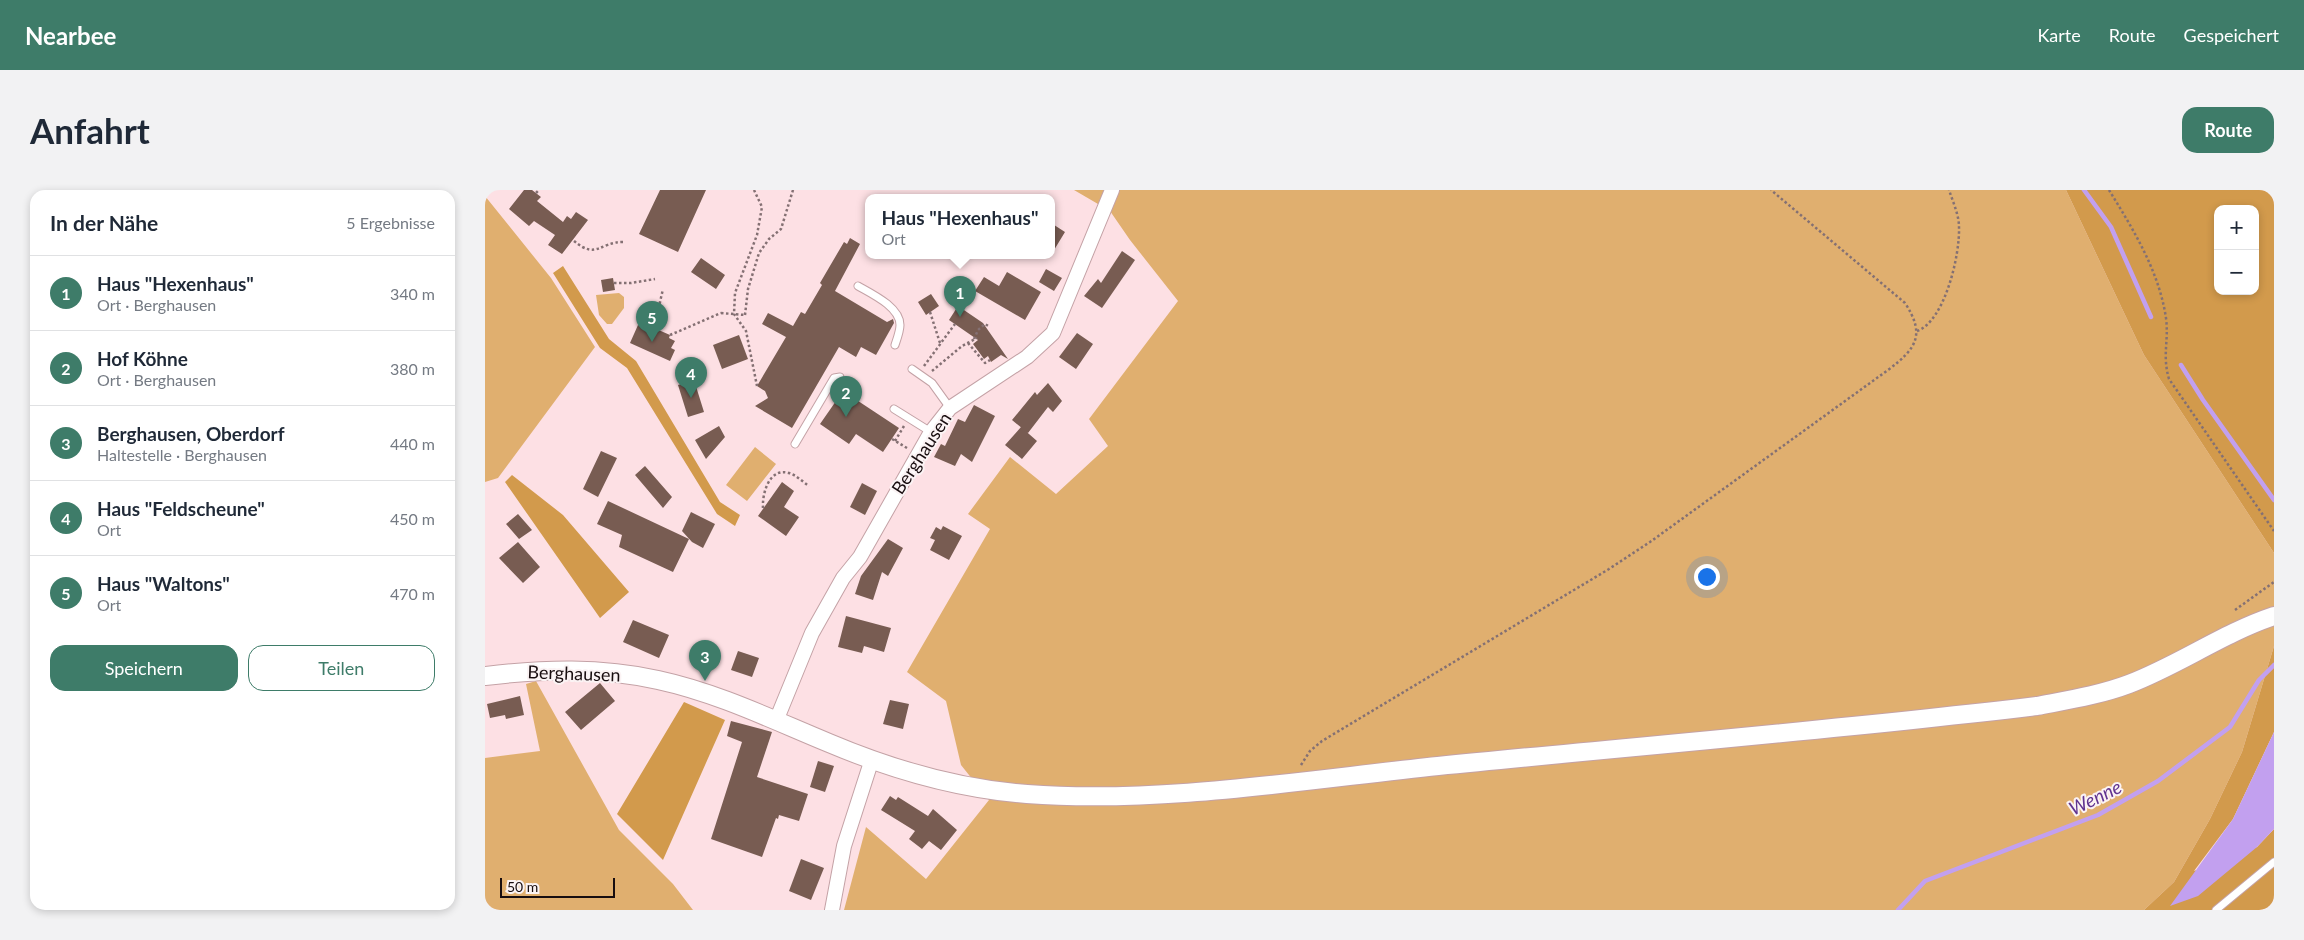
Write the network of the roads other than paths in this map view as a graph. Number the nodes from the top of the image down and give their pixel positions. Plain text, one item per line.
1 (1112, 190) edge
2 (859, 286) dead end
3 (895, 344) dead end
4 (912, 369) dead end
5 (840, 377) dead end
6 (950, 408) junction
7 (894, 409) dead end
8 (931, 432) junction
9 (795, 444) dead end
10 (2274, 616) edge
11 (486, 672) edge
12 (776, 720) junction
13 (872, 759) junction
14 (2274, 862) edge
15 (832, 910) edge
16 (2216, 910) edge

1 - 6 street, Berghausen
2 - 3 lane
4 - 6 lane
5 - 9 lane
6 - 8 street, Berghausen
7 - 8 lane
8 - 12 street, Berghausen
10 - 13 street, Berghausen
11 - 12 street, Berghausen
12 - 13 street, Berghausen
13 - 15 street
14 - 16 lane

